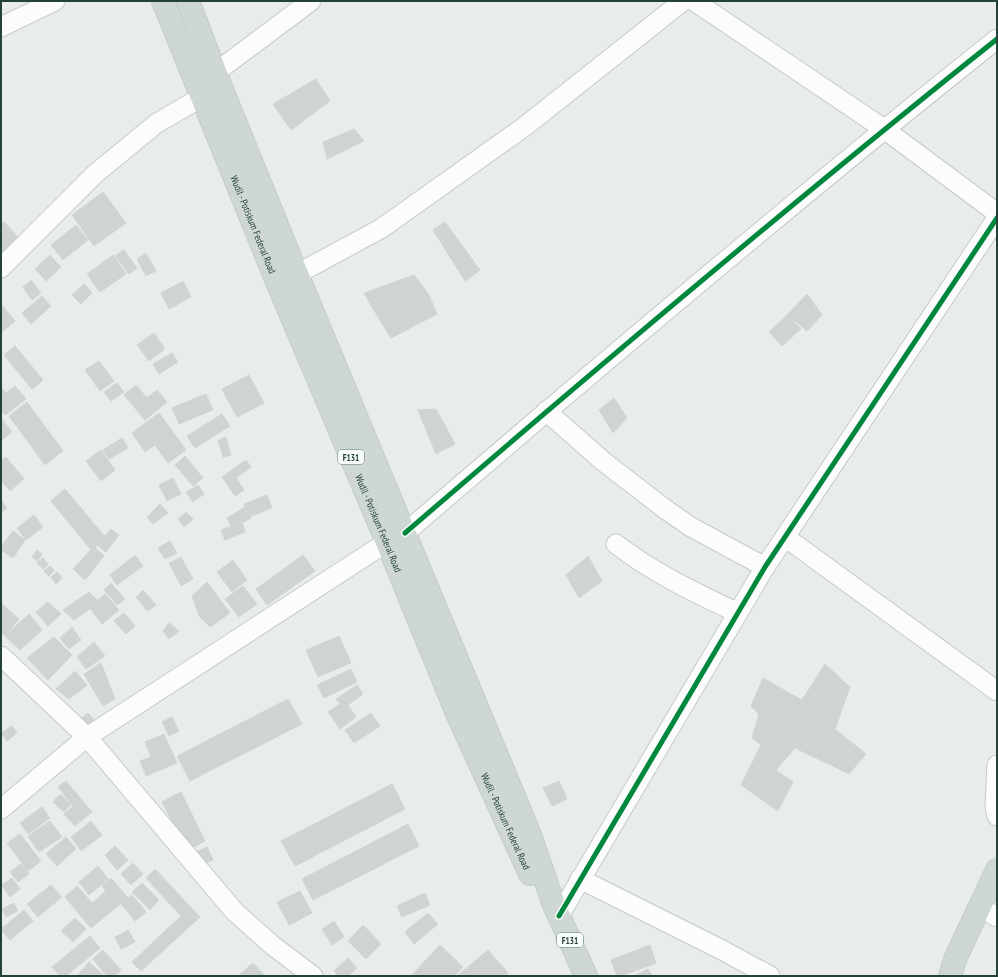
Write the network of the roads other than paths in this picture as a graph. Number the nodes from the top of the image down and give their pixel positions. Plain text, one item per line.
1 (55, 1) edge
2 (163, 1) edge
3 (188, 1) edge
4 (311, 1) edge
5 (683, 1) edge
6 (694, 1) edge
7 (1, 27) edge
8 (997, 39) edge
9 (216, 72) junction
10 (202, 97) junction
11 (884, 129) junction
12 (997, 212) edge
13 (997, 218) edge
14 (1, 268) edge
15 (297, 274) junction
16 (546, 411) junction
17 (396, 537) junction
18 (785, 537) junction
19 (616, 544) dead end
20 (765, 567) junction
21 (738, 613) junction
22 (1, 656) edge
23 (997, 691) edge
24 (87, 736) junction
25 (997, 765) edge
26 (1, 809) edge
27 (997, 816) edge
28 (997, 870) edge
29 (580, 879) junction
30 (557, 910) junction
31 (989, 912) edge
32 (312, 976) edge
33 (586, 976) edge
34 (770, 976) edge
35 (950, 976) edge

1 - 7 street
2 - 10 main road, Wudil - Potiskum Federal Road / F131
3 - 9 main road, Wudil - Potiskum Federal Road / F131
4 - 9 street
5 - 15 street
6 - 11 street
8 - 11 street
9 - 15 main road, Wudil - Potiskum Federal Road / F131
10 - 14 street
10 - 17 main road, Wudil - Potiskum Federal Road / F131
11 - 12 street
11 - 16 street
13 - 18 street
15 - 17 main road, Wudil - Potiskum Federal Road / F131
16 - 17 street
16 - 20 street
17 - 24 street
17 - 30 main road, Wudil - Potiskum Federal Road / F131
18 - 20 street
18 - 23 street
19 - 21 street
20 - 21 street
21 - 29 street
22 - 24 street
24 - 26 street
24 - 32 street
25 - 27 street
28 - 31 main road
29 - 30 street
29 - 34 street
30 - 33 main road, Wudil - Potiskum Federal Road / F131
31 - 35 main road

